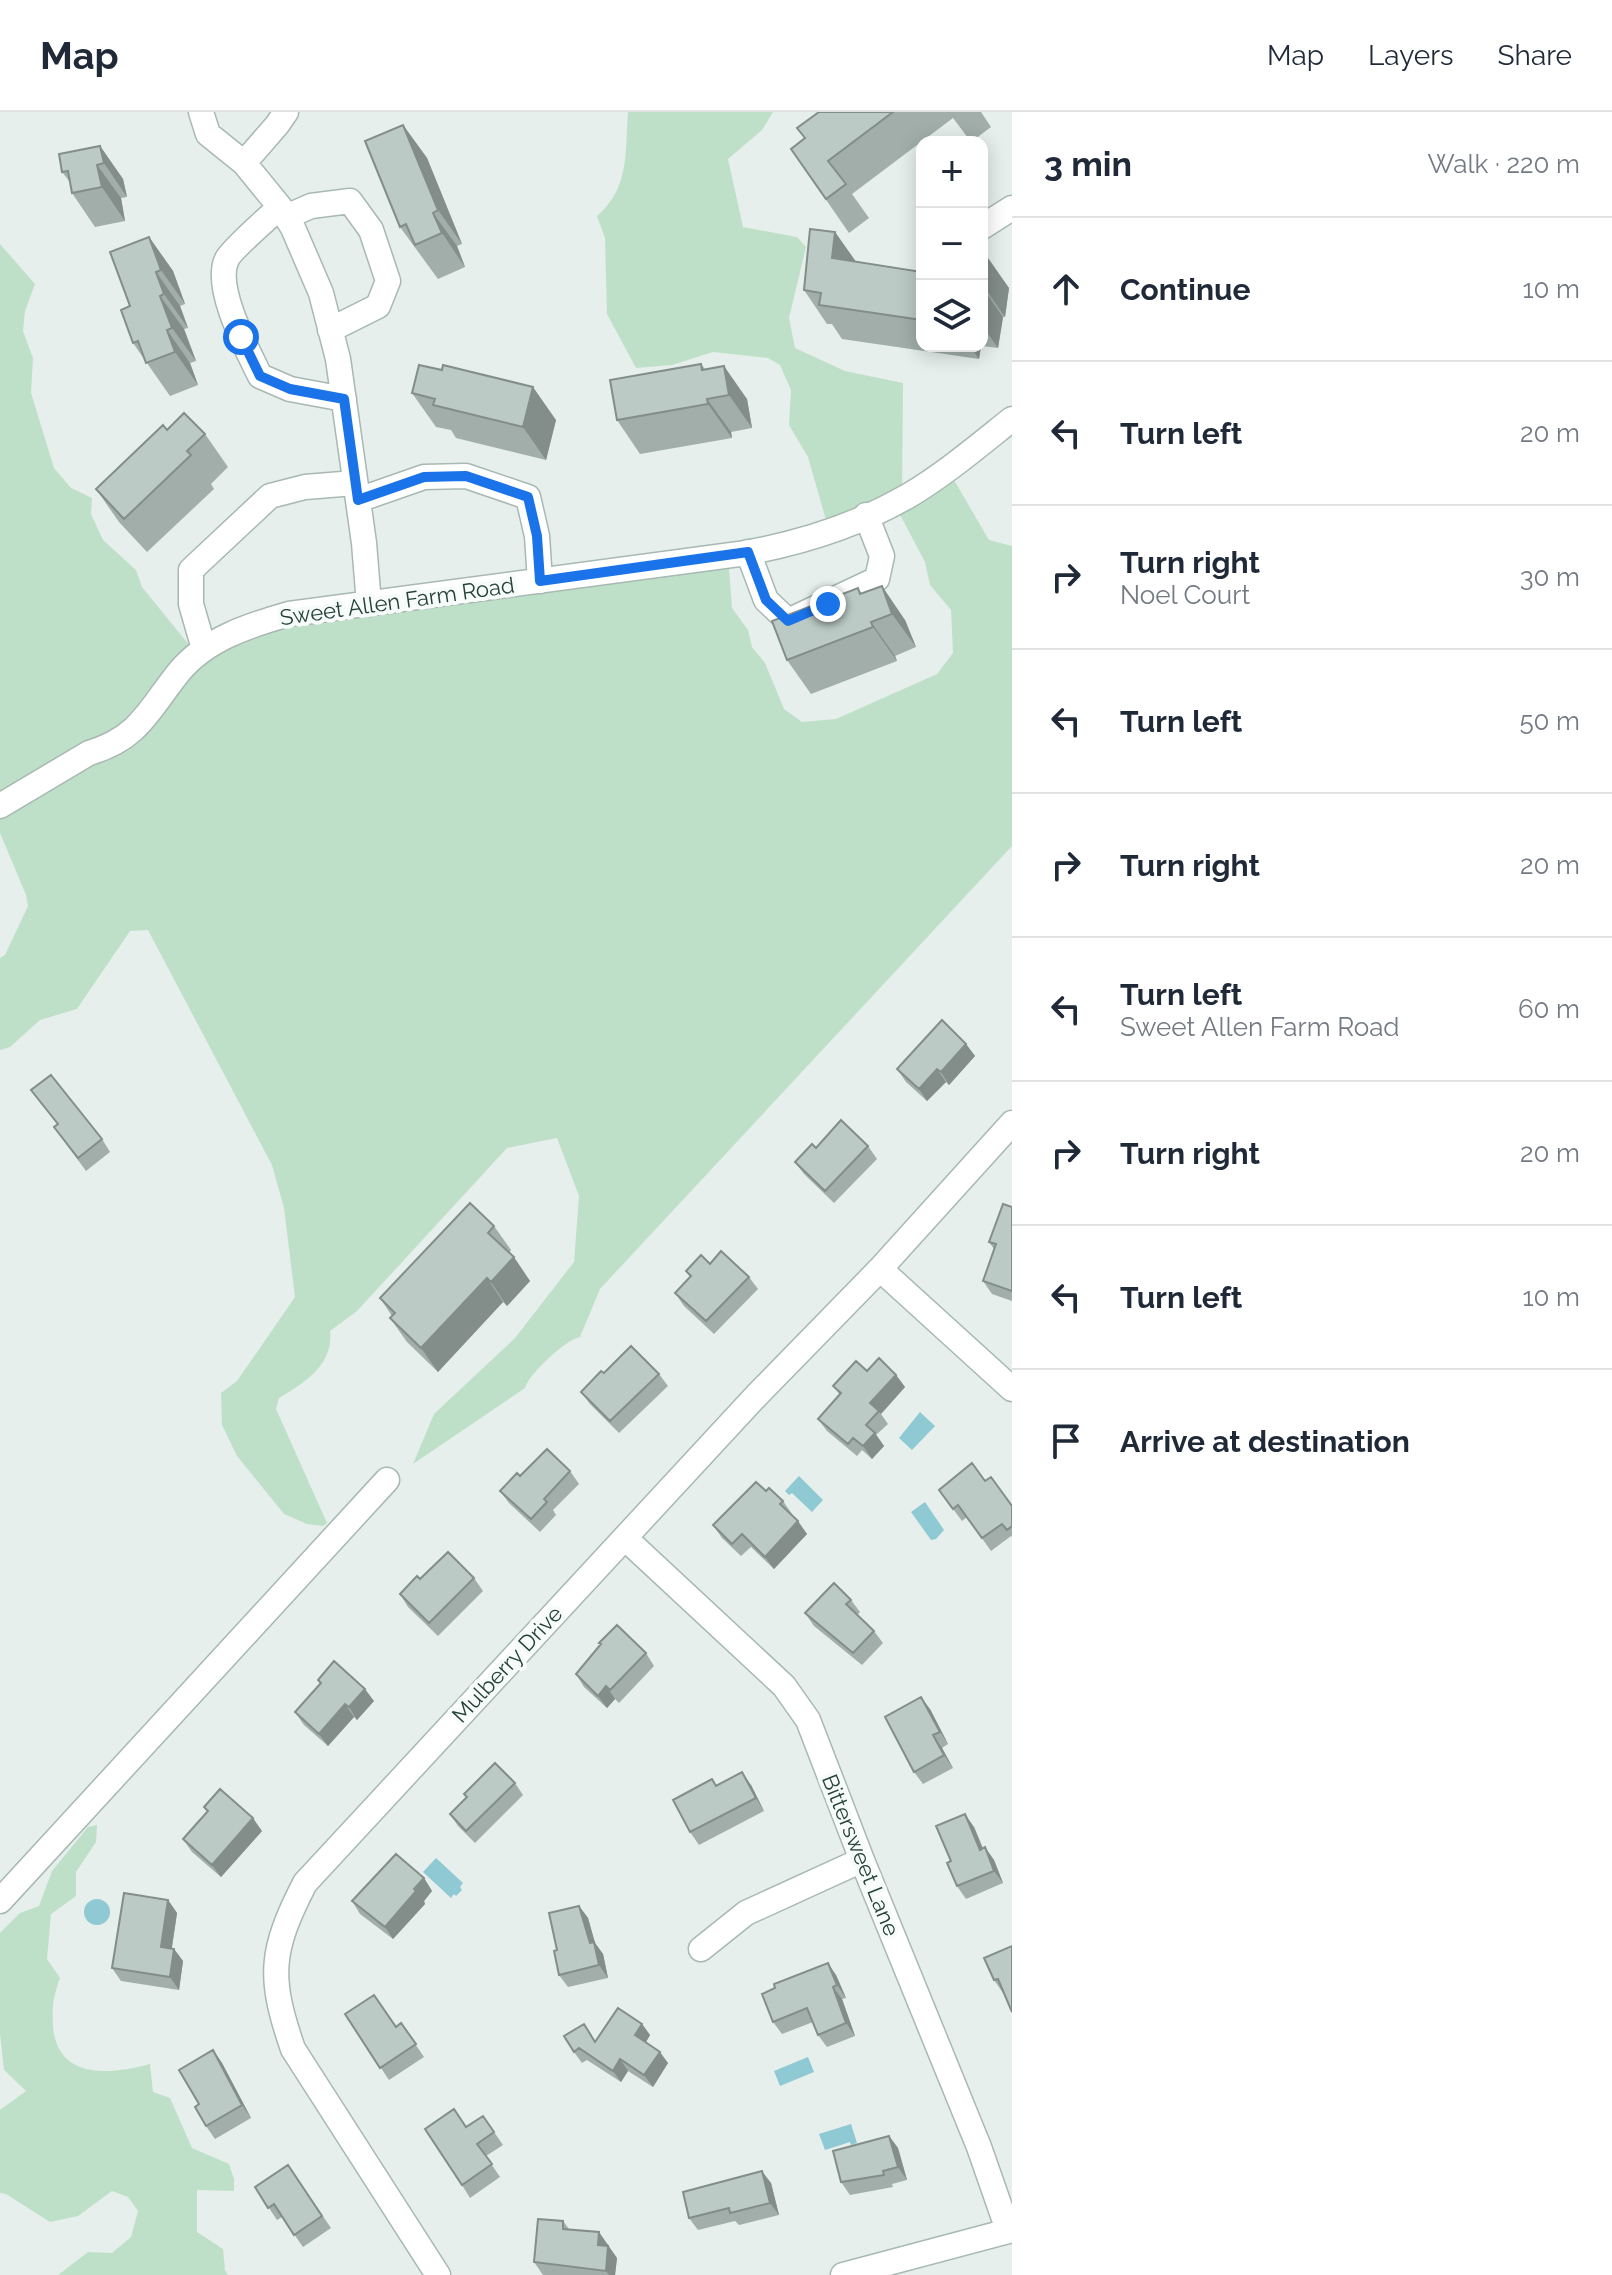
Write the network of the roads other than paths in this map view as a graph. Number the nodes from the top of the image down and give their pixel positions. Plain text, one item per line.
1 (201, 112) edge
2 (286, 112) edge
3 (244, 163) junction
4 (1012, 208) edge
5 (283, 212) junction
6 (988, 223) edge
7 (330, 330) junction
8 (344, 399) junction
9 (1012, 419) edge
10 (356, 492) junction
11 (866, 515) junction
12 (748, 552) junction
13 (540, 581) junction
14 (369, 604) junction
15 (204, 649) junction
16 (0, 806) edge
17 (1012, 1123) edge
18 (880, 1269) junction
19 (1012, 1389) edge
20 (387, 1480) dead end
21 (626, 1539) junction
22 (862, 1860) junction
23 (0, 1901) edge
24 (701, 1949) dead end
25 (1010, 2230) edge
26 (438, 2275) edge
27 (843, 2275) edge

1 - 3 street
2 - 3 street
3 - 5 street
4 - 6 street
5 - 7 street
5 - 7 street
5 - 8 street
7 - 8 street
8 - 10 street
9 - 11 street, Sweet Allen Farm Road
10 - 13 street
10 - 14 street
10 - 15 street
11 - 12 street, Sweet Allen Farm Road
11 - 12 street
12 - 13 street, Sweet Allen Farm Road
13 - 14 street, Sweet Allen Farm Road
14 - 15 street, Sweet Allen Farm Road
15 - 16 street, Sweet Allen Farm Road
17 - 18 street, Mulberry Drive
18 - 19 street
18 - 21 street, Mulberry Drive
20 - 23 street
21 - 22 street, Bittersweet Lane
21 - 26 street, Mulberry Drive
22 - 24 street
22 - 25 street, Bittersweet Lane
25 - 27 street

